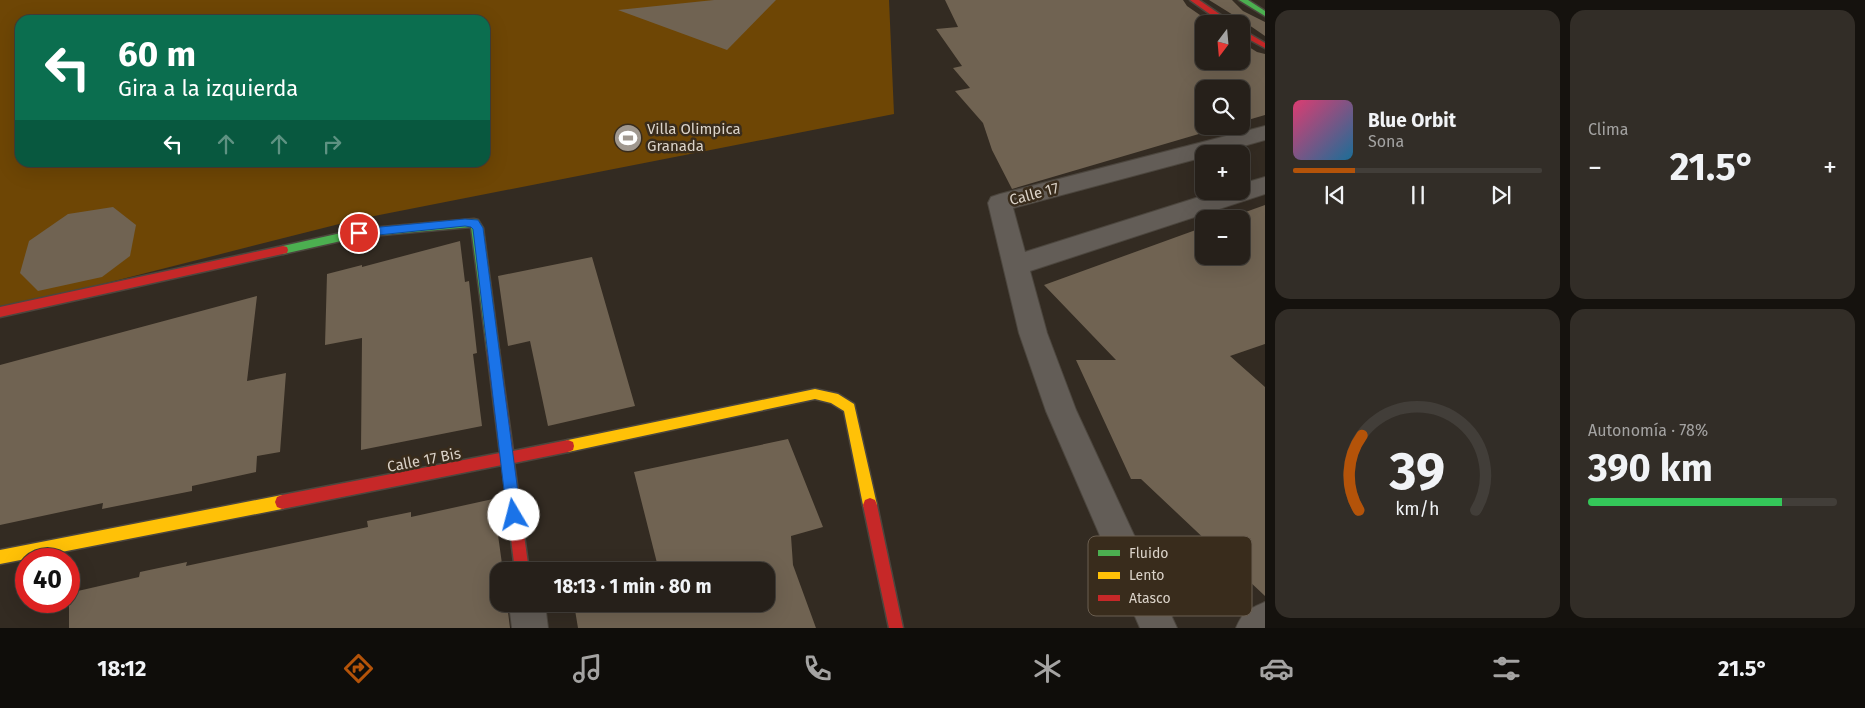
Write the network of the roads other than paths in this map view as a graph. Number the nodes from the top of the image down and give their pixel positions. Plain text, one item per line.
1 (1194, 0) edge
2 (1243, 0) edge
3 (1265, 14) edge
4 (1216, 15) edge
5 (1250, 37) edge
6 (1265, 46) edge
7 (1265, 133) edge
8 (1265, 185) edge
9 (1018, 265) junction
10 (0, 312) edge
11 (506, 459) junction
12 (1117, 536) edge
13 (0, 557) edge
14 (521, 562) edge
15 (528, 612) edge
16 (1154, 616) edge
17 (1265, 620) edge
18 (530, 628) edge
19 (896, 628) edge
20 (1159, 628) edge
21 (1254, 628) edge

1 - 4 street
2 - 3 street
5 - 6 street
7 - 9 street, Calle 17
8 - 9 street
9 - 12 street
10 - 11 street
11 - 13 street, Calle 17 Bis
11 - 14 street
11 - 19 street, Calle 17 Bis
15 - 18 street
16 - 20 street
17 - 21 street

